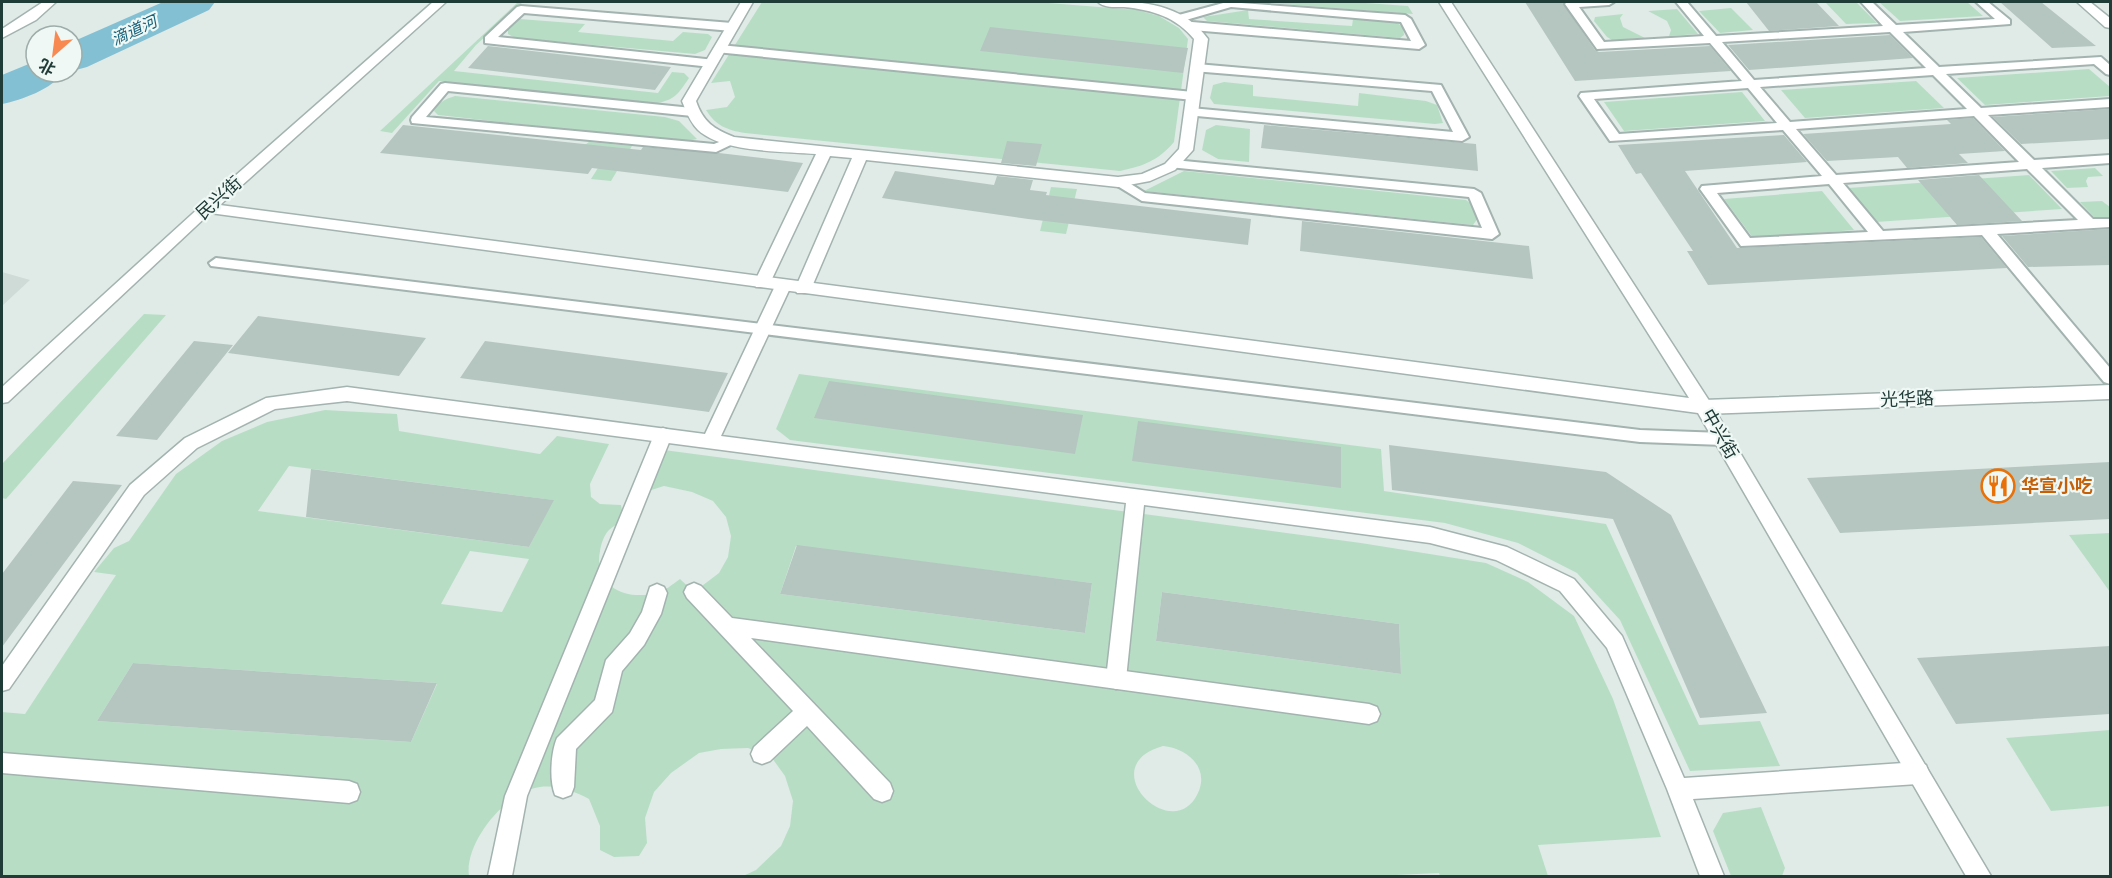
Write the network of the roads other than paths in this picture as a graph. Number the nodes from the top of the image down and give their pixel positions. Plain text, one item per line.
1 (50, 2) edge
2 (440, 2) edge
3 (747, 2) edge
4 (1104, 2) edge
5 (1445, 2) edge
6 (1609, 2) edge
7 (1681, 2) edge
8 (1866, 2) edge
9 (1982, 2) edge
10 (2083, 2) edge
11 (1179, 18) junction
12 (2110, 24) edge
13 (1192, 26) junction
14 (732, 27) junction
15 (1894, 29) junction
16 (2, 34) edge
17 (1713, 40) junction
18 (720, 49) junction
19 (711, 63) junction
20 (1197, 68) junction
21 (1936, 71) junction
22 (2110, 71) edge
23 (1751, 84) junction
24 (1193, 96) junction
25 (2110, 103) edge
26 (692, 112) junction
27 (1191, 112) junction
28 (1978, 112) junction
29 (1787, 126) junction
30 (732, 141) junction
31 (825, 151) junction
32 (861, 155) junction
33 (2110, 159) edge
34 (1174, 164) junction
35 (2030, 164) junction
36 (1831, 178) junction
37 (1118, 182) junction
38 (207, 208) junction
39 (2110, 223) edge
40 (2090, 224) junction
41 (1986, 230) junction
42 (1880, 236) junction
43 (216, 263) dead end
44 (762, 283) junction
45 (783, 286) junction
46 (803, 289) junction
47 (762, 330) junction
48 (2110, 378) edge
49 (2110, 392) edge
50 (2, 397) edge
51 (1704, 407) junction
52 (663, 435) junction
53 (1723, 439) junction
54 (710, 441) junction
55 (1136, 496) junction
56 (694, 592) dead end
57 (657, 593) dead end
58 (726, 626) junction
59 (1116, 679) junction
60 (2, 682) edge
61 (807, 712) junction
62 (1369, 714) dead end
63 (762, 754) dead end
64 (2, 763) edge
65 (1918, 773) junction
66 (563, 787) dead end
67 (1678, 789) junction
68 (882, 791) dead end
69 (350, 792) dead end
70 (500, 876) edge
71 (1712, 876) edge
72 (1979, 876) edge

1 - 16 street
2 - 38 street, 民兴街
3 - 14 street
4 - 11 street
5 - 51 street, 中兴街
6 - 17 lane
7 - 17 lane
8 - 15 lane
9 - 15 lane
10 - 12 street
11 - 13 street
11 - 13 lane
13 - 20 street
14 - 18 street
14 - 19 lane
15 - 17 lane
15 - 21 lane
17 - 23 lane
18 - 19 street
18 - 24 lane
19 - 26 street
20 - 24 street
20 - 27 lane
21 - 22 lane
21 - 23 lane
21 - 28 lane
23 - 29 lane
23 - 29 lane
24 - 27 street
25 - 28 lane
26 - 30 street
26 - 30 lane
27 - 34 street
28 - 29 lane
28 - 35 lane
29 - 36 lane
30 - 31 street
31 - 32 street
31 - 44 street
32 - 37 street
32 - 46 street
33 - 35 lane
34 - 37 street
34 - 37 lane
35 - 36 lane
35 - 40 lane
36 - 42 lane
36 - 42 lane
38 - 44 street, 光华路
38 - 50 street, 民兴街
39 - 40 lane
40 - 41 lane
41 - 42 lane
41 - 48 lane
43 - 47 lane
44 - 45 street, 光华路
45 - 46 street, 光华路
45 - 47 street
46 - 51 street, 光华路
47 - 53 lane
47 - 54 street
49 - 51 street, 光华路
51 - 53 street, 中兴街
52 - 54 street
52 - 60 street
52 - 70 street
53 - 65 street, 中兴街
54 - 55 street
55 - 59 street
55 - 67 street
56 - 58 street
57 - 66 street
58 - 59 street
58 - 61 street
59 - 62 street
61 - 63 street
61 - 68 street
64 - 69 street
65 - 67 street
65 - 72 street, 中兴街
67 - 71 street

